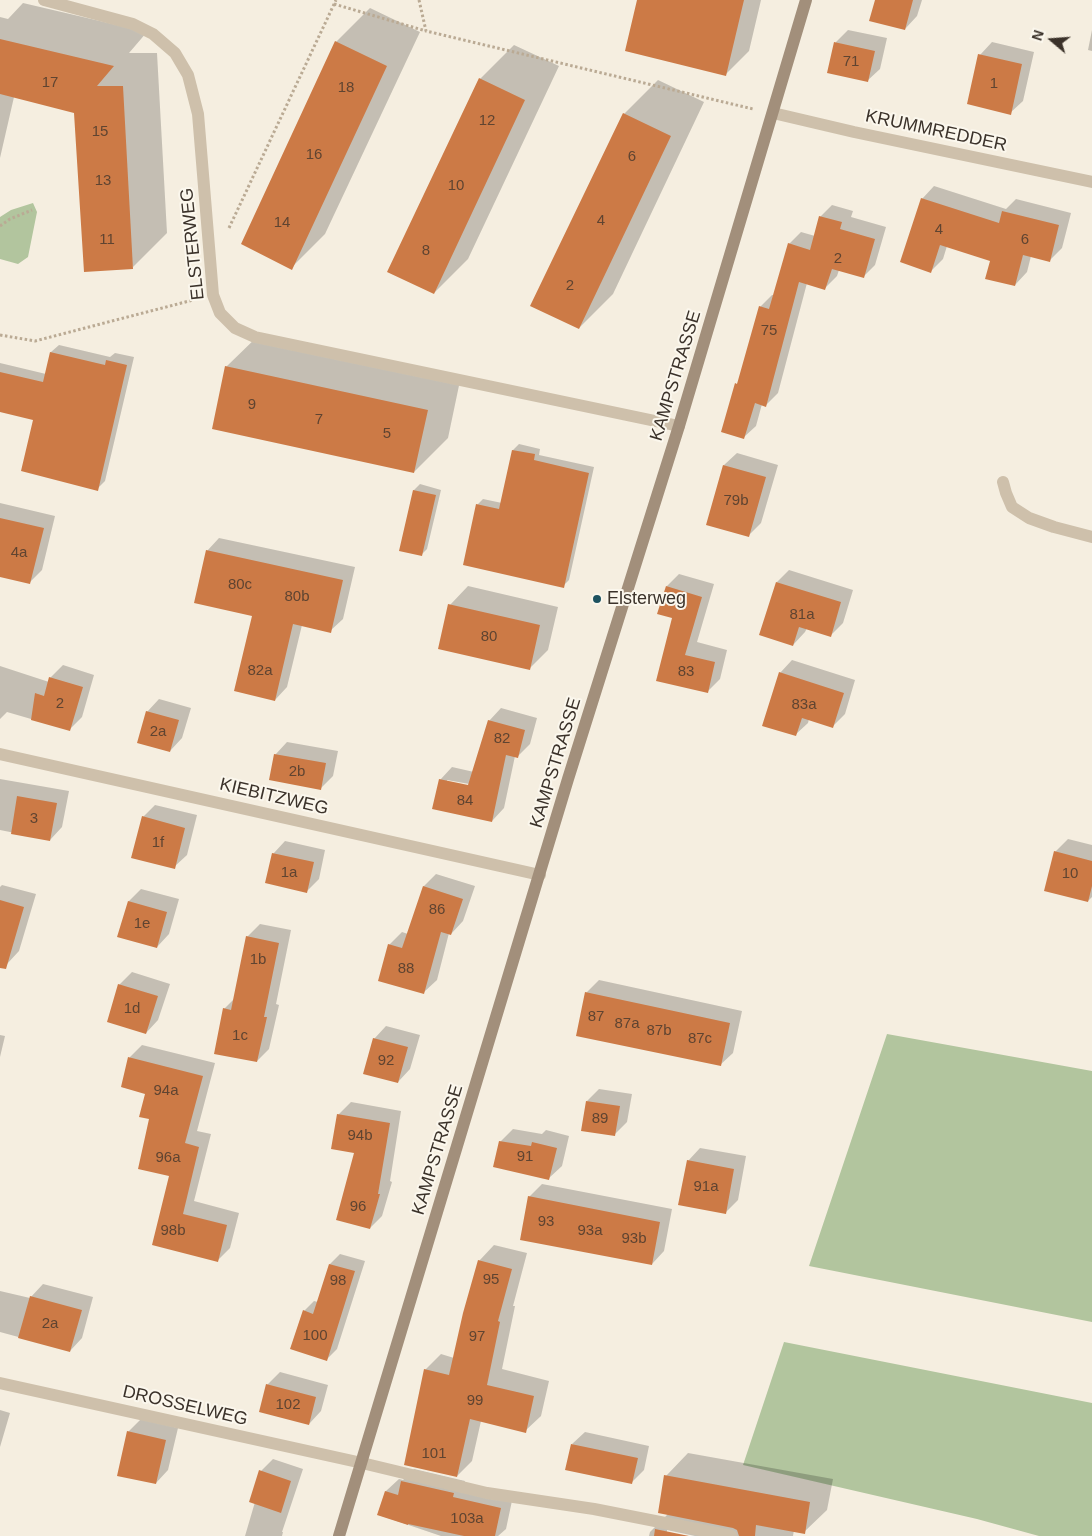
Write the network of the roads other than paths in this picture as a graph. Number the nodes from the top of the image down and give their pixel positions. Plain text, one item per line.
1 (44, 0) edge
2 (806, 0) edge
3 (773, 113) junction
4 (1092, 182) edge
5 (679, 426) junction
6 (1003, 482) dead end
7 (1092, 537) edge
8 (0, 754) edge
9 (540, 875) junction
10 (0, 1382) edge
11 (362, 1463) junction
12 (339, 1536) edge
13 (731, 1536) edge

1 - 5 street, ELSTERWEG
2 - 3 street, KAMPSTRASSE
3 - 4 street, KRUMMREDDER
3 - 5 street, KAMPSTRASSE
5 - 9 street, KAMPSTRASSE
6 - 7 street
8 - 9 street, KIEBITZWEG
9 - 11 street, KAMPSTRASSE
10 - 11 street, DROSSELWEG
11 - 12 street, KAMPSTRASSE
11 - 13 street, DROSSELWEG

